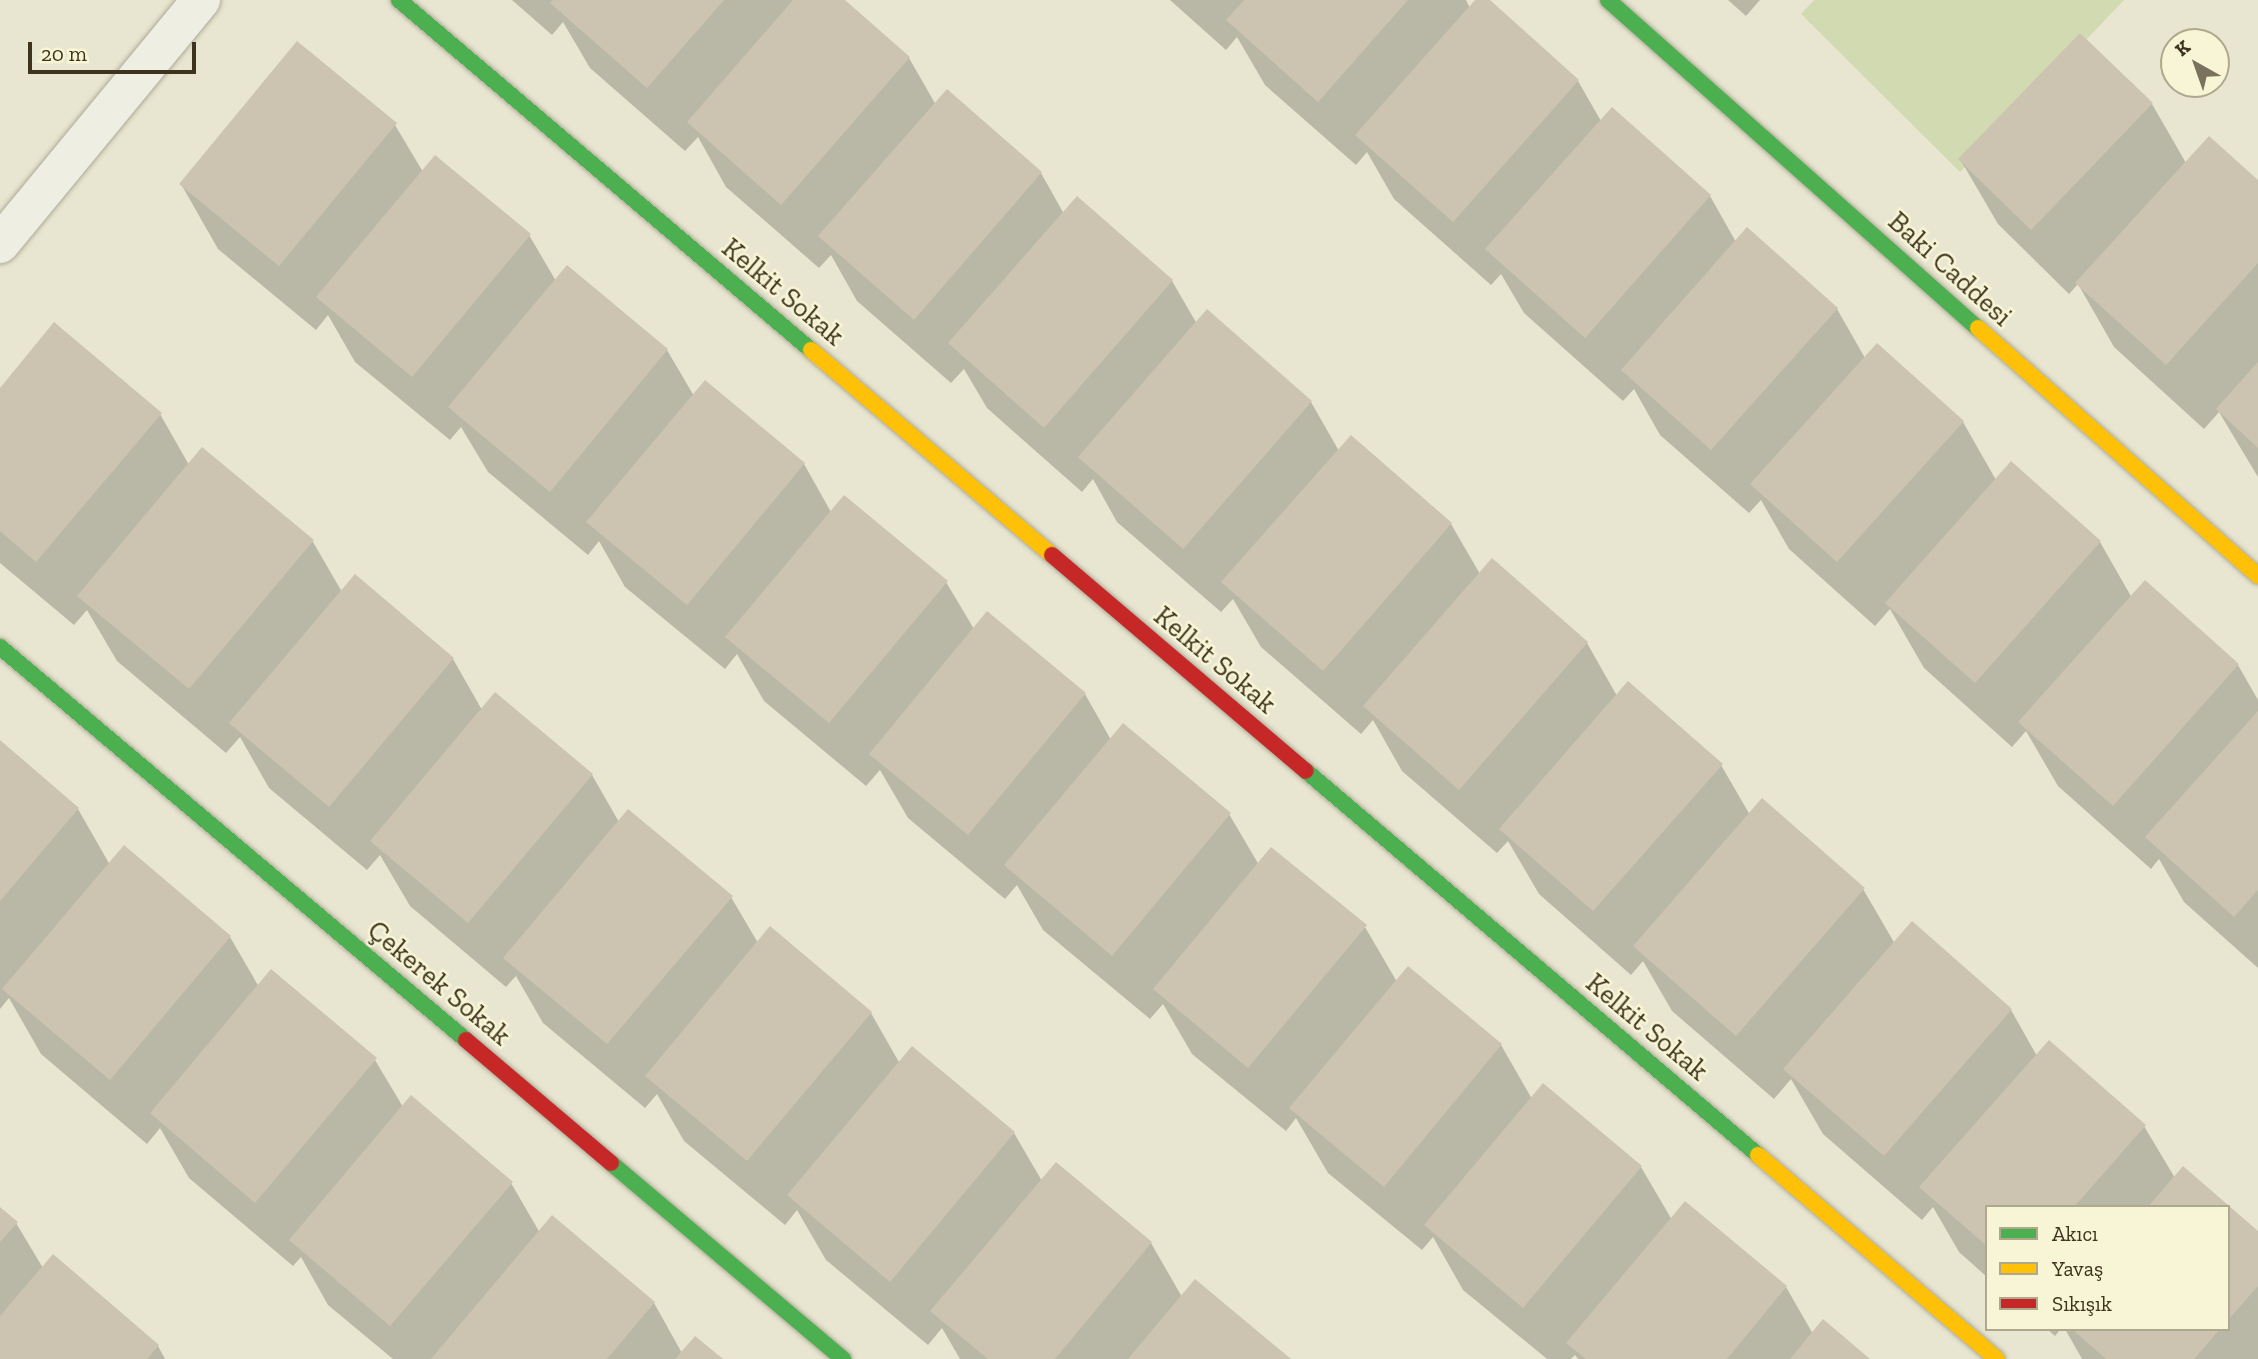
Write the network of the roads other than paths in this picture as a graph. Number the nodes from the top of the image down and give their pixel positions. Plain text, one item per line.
1 (201, 0) edge
2 (399, 0) edge
3 (1608, 0) edge
4 (0, 244) edge
5 (2258, 576) edge
6 (0, 647) edge
7 (843, 1359) edge
8 (1997, 1359) edge

1 - 4 street
2 - 8 street, Kelkit Sokak
3 - 5 street, Baki Caddesi
6 - 7 street, Çekerek Sokak

